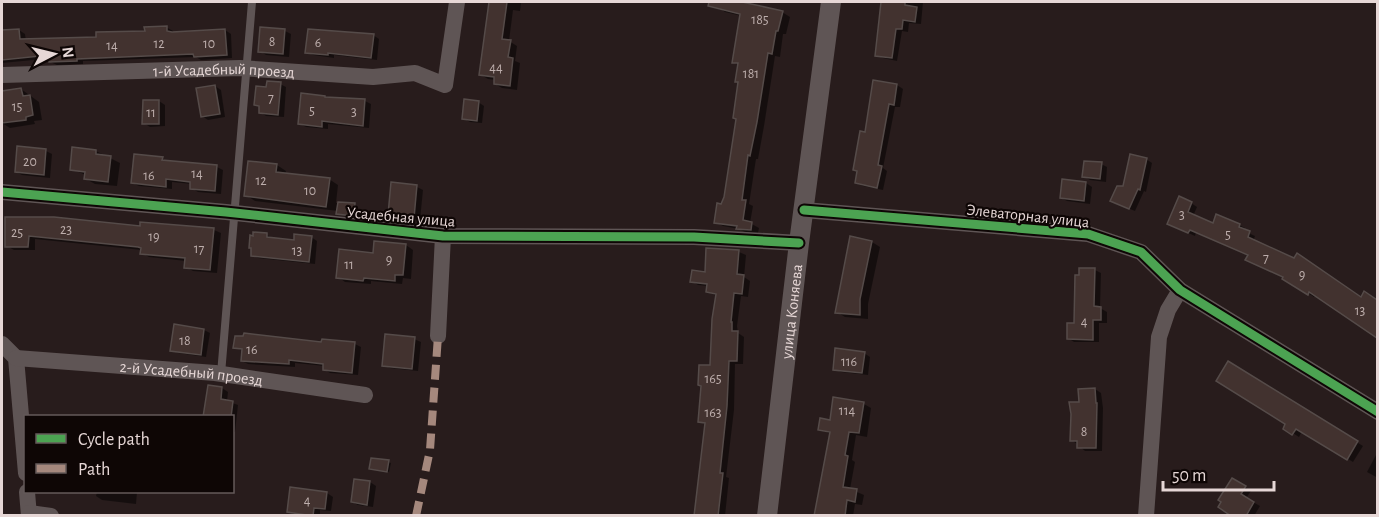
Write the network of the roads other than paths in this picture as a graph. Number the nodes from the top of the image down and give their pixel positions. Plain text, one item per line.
1 (252, 2) edge
2 (457, 2) edge
3 (831, 2) edge
4 (247, 68) junction
5 (2, 75) edge
6 (2, 192) edge
7 (804, 210) junction
8 (233, 213) junction
9 (443, 236) junction
10 (799, 243) junction
11 (1180, 290) junction
12 (438, 336) dead end
13 (2, 344) edge
14 (16, 358) junction
15 (221, 374) junction
16 (365, 395) dead end
17 (1377, 412) edge
18 (24, 450) edge
19 (27, 493) edge
20 (29, 514) edge
21 (51, 516) edge
22 (767, 516) edge
23 (1146, 516) edge

1 - 4 lane
2 - 4 street, 1-й Усадебный проезд
3 - 7 street, улица Коняева
4 - 5 street, 1-й Усадебный проезд
4 - 8 lane
6 - 8 street, Усадебная улица
7 - 10 street, улица Коняева
7 - 11 street, Элеваторная улица
8 - 9 street, Усадебная улица
8 - 15 lane
9 - 10 street, Усадебная улица
9 - 12 street
10 - 22 street, улица Коняева
11 - 17 street, Элеваторная улица
11 - 23 street
13 - 14 street
14 - 15 street, 2-й Усадебный проезд
14 - 18 street
15 - 16 street, 2-й Усадебный проезд
19 - 20 street
20 - 21 street

